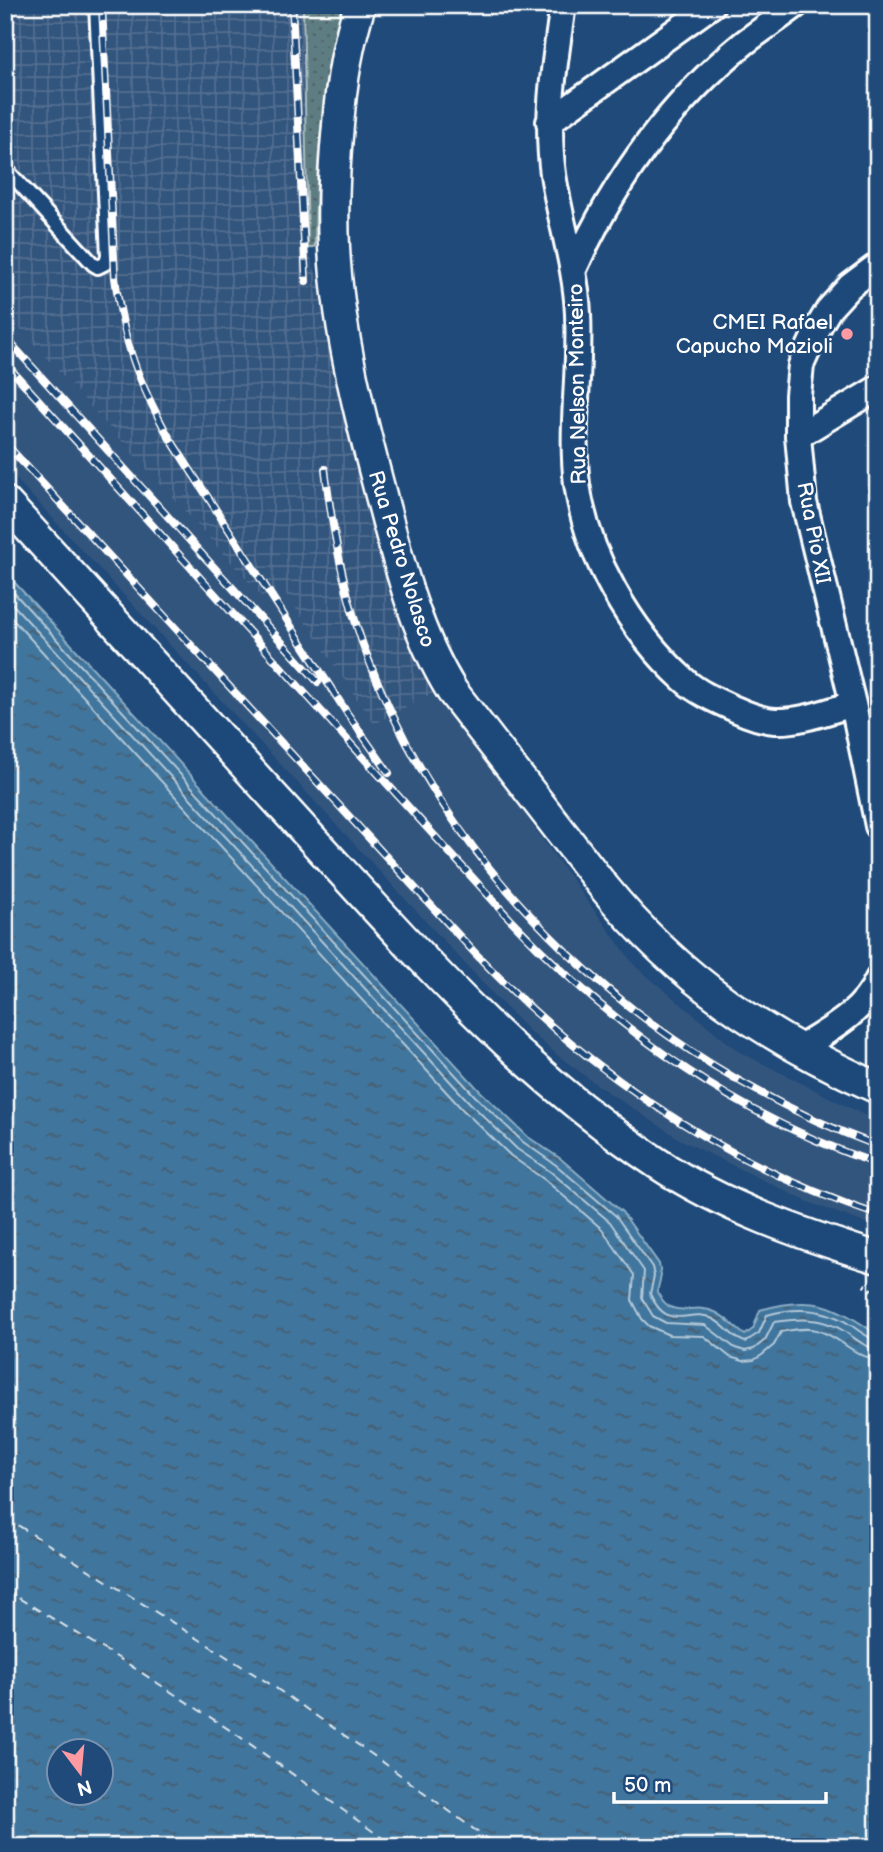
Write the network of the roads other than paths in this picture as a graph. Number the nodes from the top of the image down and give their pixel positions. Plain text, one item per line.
1 (96, 5) edge
2 (360, 5) edge
3 (563, 5) edge
4 (712, 5) edge
5 (796, 5) edge
6 (550, 122) junction
7 (5, 168) edge
8 (878, 265) edge
9 (574, 269) junction
10 (878, 388) edge
11 (798, 436) junction
12 (5, 502) edge
13 (853, 704) junction
14 (878, 826) edge
15 (878, 979) edge
16 (799, 1049) junction
17 (878, 1088) edge
18 (878, 1258) edge

1 - 7 lane
2 - 16 street, Rua Pedro Nolasco
3 - 6 street, Rua Nelson Monteiro
4 - 6 street
5 - 9 street
6 - 9 street, Rua Nelson Monteiro
8 - 11 street, Rua Pio XII
9 - 13 street, Rua Nelson Monteiro
10 - 11 street
11 - 13 street, Rua Pio XII
12 - 18 street
13 - 14 street, Rua Pio XII
15 - 16 street
16 - 17 street, Rua Pedro Nolasco

